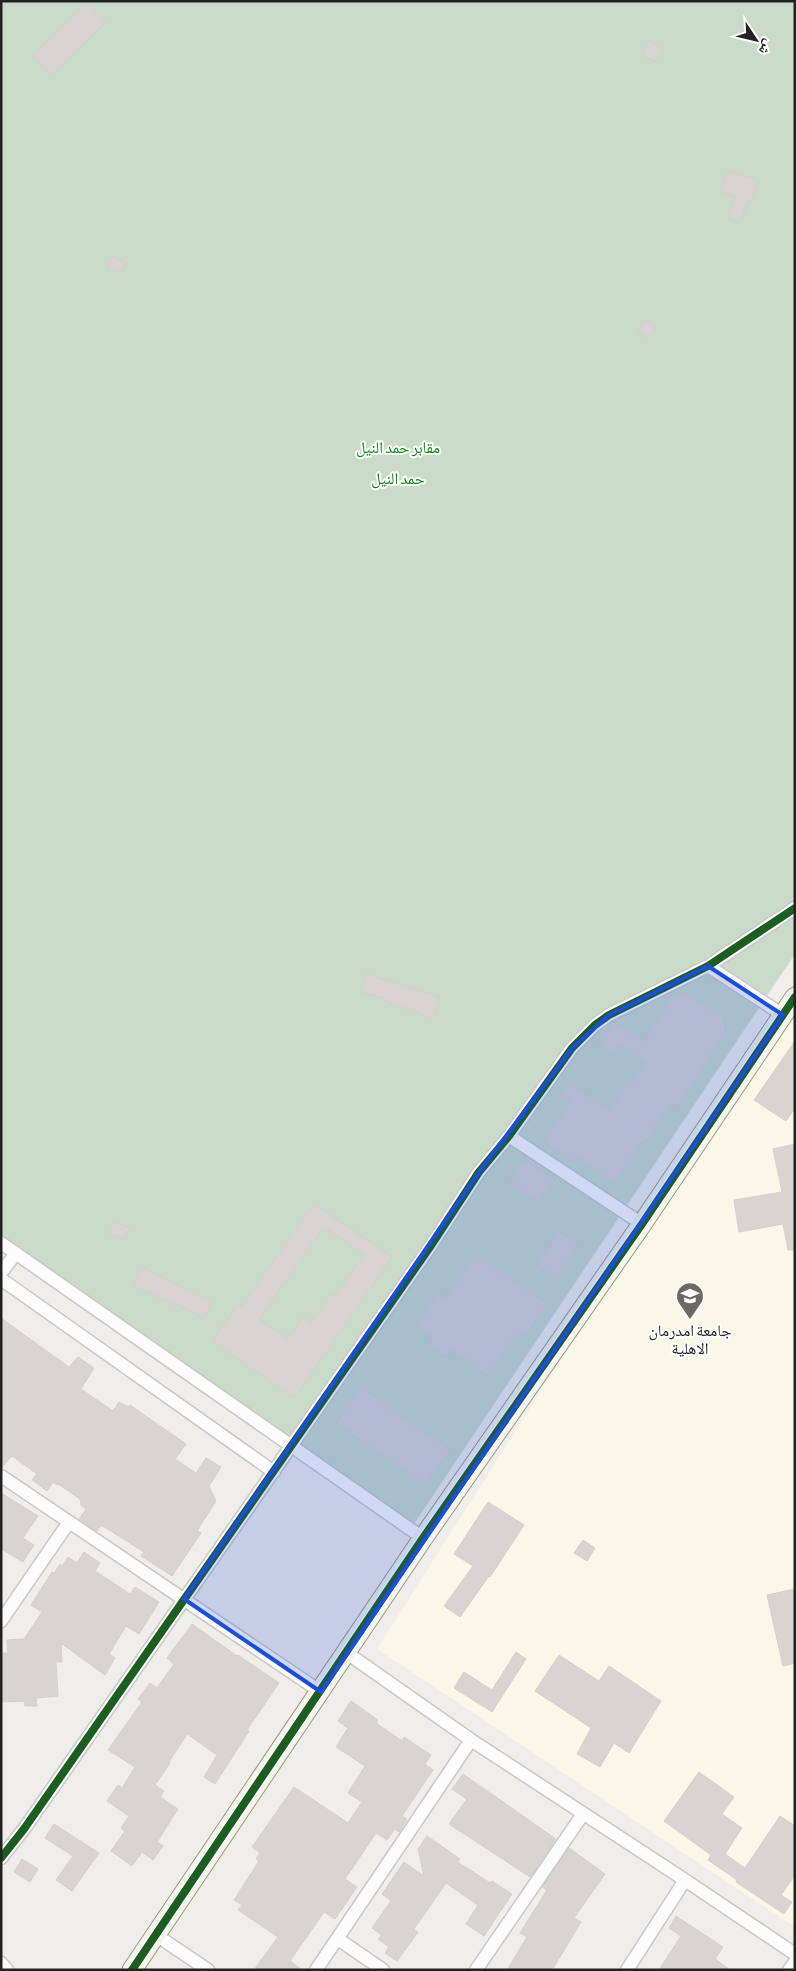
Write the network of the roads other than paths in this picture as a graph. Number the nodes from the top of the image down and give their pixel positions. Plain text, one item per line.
1 (795, 908) edge
2 (708, 966) junction
3 (795, 996) edge
4 (783, 1015) junction
5 (509, 1136) junction
6 (642, 1224) junction
7 (1, 1243) edge
8 (16, 1253) junction
9 (1, 1273) edge
10 (1, 1279) edge
11 (292, 1447) junction
12 (274, 1472) junction
13 (1, 1476) edge
14 (69, 1522) junction
15 (423, 1538) junction
16 (184, 1599) junction
17 (1, 1621) edge
18 (347, 1653) junction
19 (321, 1692) junction
20 (471, 1740) junction
21 (583, 1814) junction
22 (1, 1858) edge
23 (684, 1880) junction
24 (156, 1935) junction
25 (338, 1939) junction
26 (795, 1954) edge
27 (795, 1962) edge
28 (1, 1964) edge
29 (7, 1970) edge
30 (132, 1970) edge
31 (208, 1970) edge
32 (316, 1970) edge
33 (382, 1970) edge
34 (476, 1970) edge
35 (627, 1970) edge
36 (789, 1970) edge

1 - 2 street
2 - 4 street
2 - 5 street
3 - 4 street
4 - 6 street
5 - 6 street
5 - 11 street
6 - 15 street
7 - 8 street
8 - 9 street
8 - 11 street
10 - 12 street
11 - 12 street
11 - 15 street
12 - 16 street
13 - 14 street
14 - 16 street
14 - 17 street
15 - 18 street
16 - 19 street
16 - 22 street
18 - 19 street
18 - 20 street
19 - 24 street
20 - 21 street
20 - 25 street
21 - 23 street
21 - 34 street
23 - 26 street
23 - 35 street
24 - 30 street
24 - 31 street
25 - 32 street
25 - 33 street
27 - 36 street
28 - 29 street

